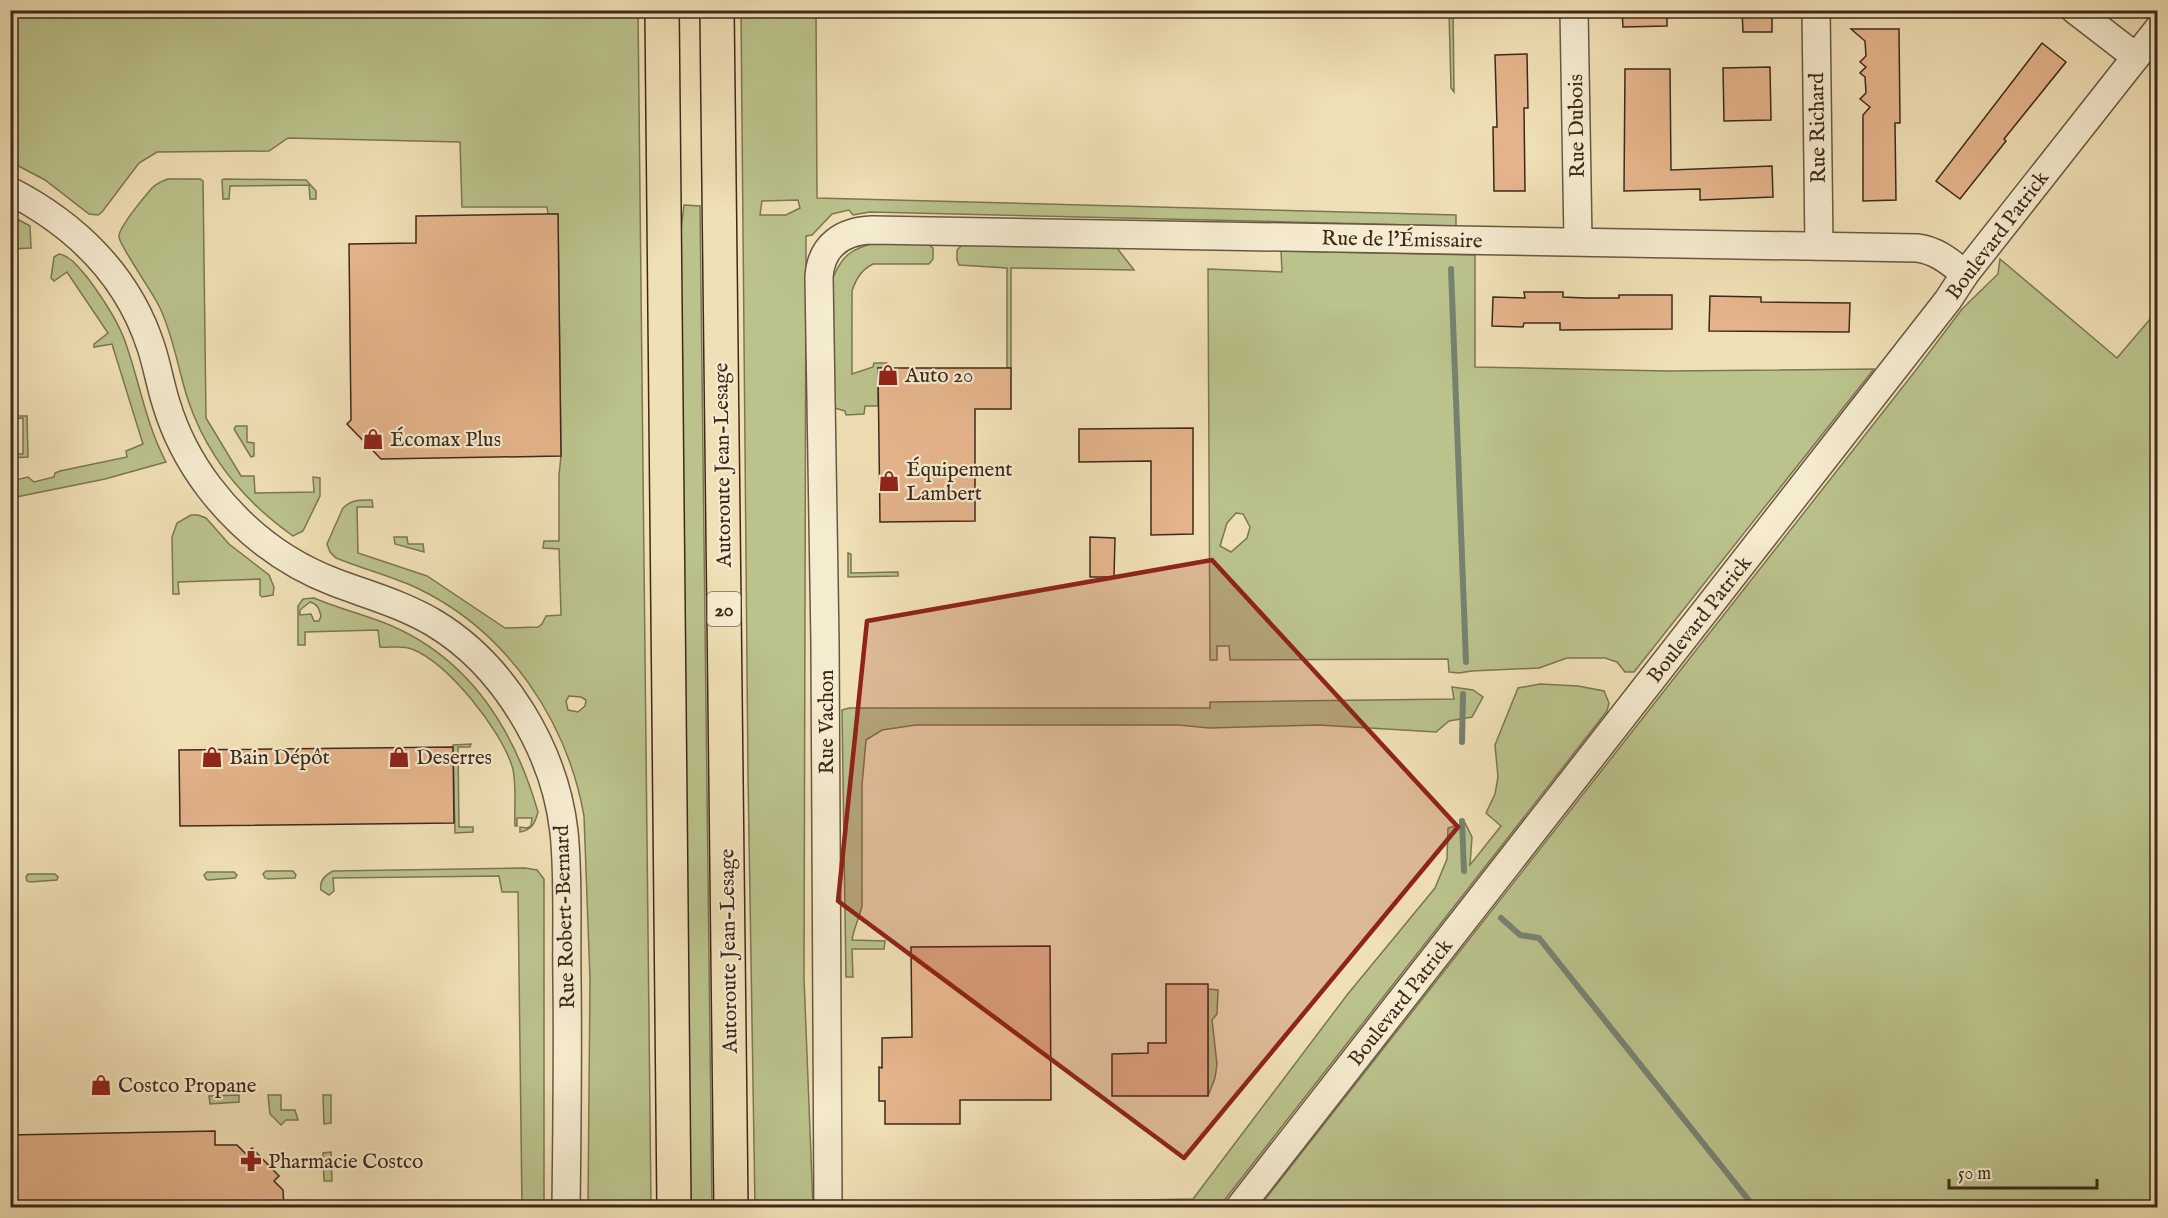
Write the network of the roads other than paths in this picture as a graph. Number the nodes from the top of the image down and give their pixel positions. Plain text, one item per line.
1 (662, 10) edge
2 (717, 10) edge
3 (1574, 10) edge
4 (1816, 10) edge
5 (2075, 10) edge
6 (2157, 29) edge
7 (2136, 57) junction
8 (10, 191) edge
9 (1578, 241) junction
10 (834, 242) joint
11 (1819, 246) junction
12 (1965, 274) junction
13 (567, 1208) edge
14 (674, 1208) edge
15 (731, 1208) edge
16 (828, 1208) edge
17 (1239, 1208) edge

1 - 14 highway
2 - 15 highway, Autoroute Jean-Lesage / 20
3 - 9 street, Rue Dubois
4 - 11 street, Rue Richard
5 - 7 street
6 - 7 street, Boulevard Patrick
7 - 12 street, Boulevard Patrick
8 - 13 street, Rue Robert-Bernard
9 - 10 street, Rue de l'Émissaire
9 - 11 street, Rue de l'Émissaire
10 - 16 street, Rue Vachon
11 - 12 street, Rue de l'Émissaire
12 - 17 street, Boulevard Patrick

